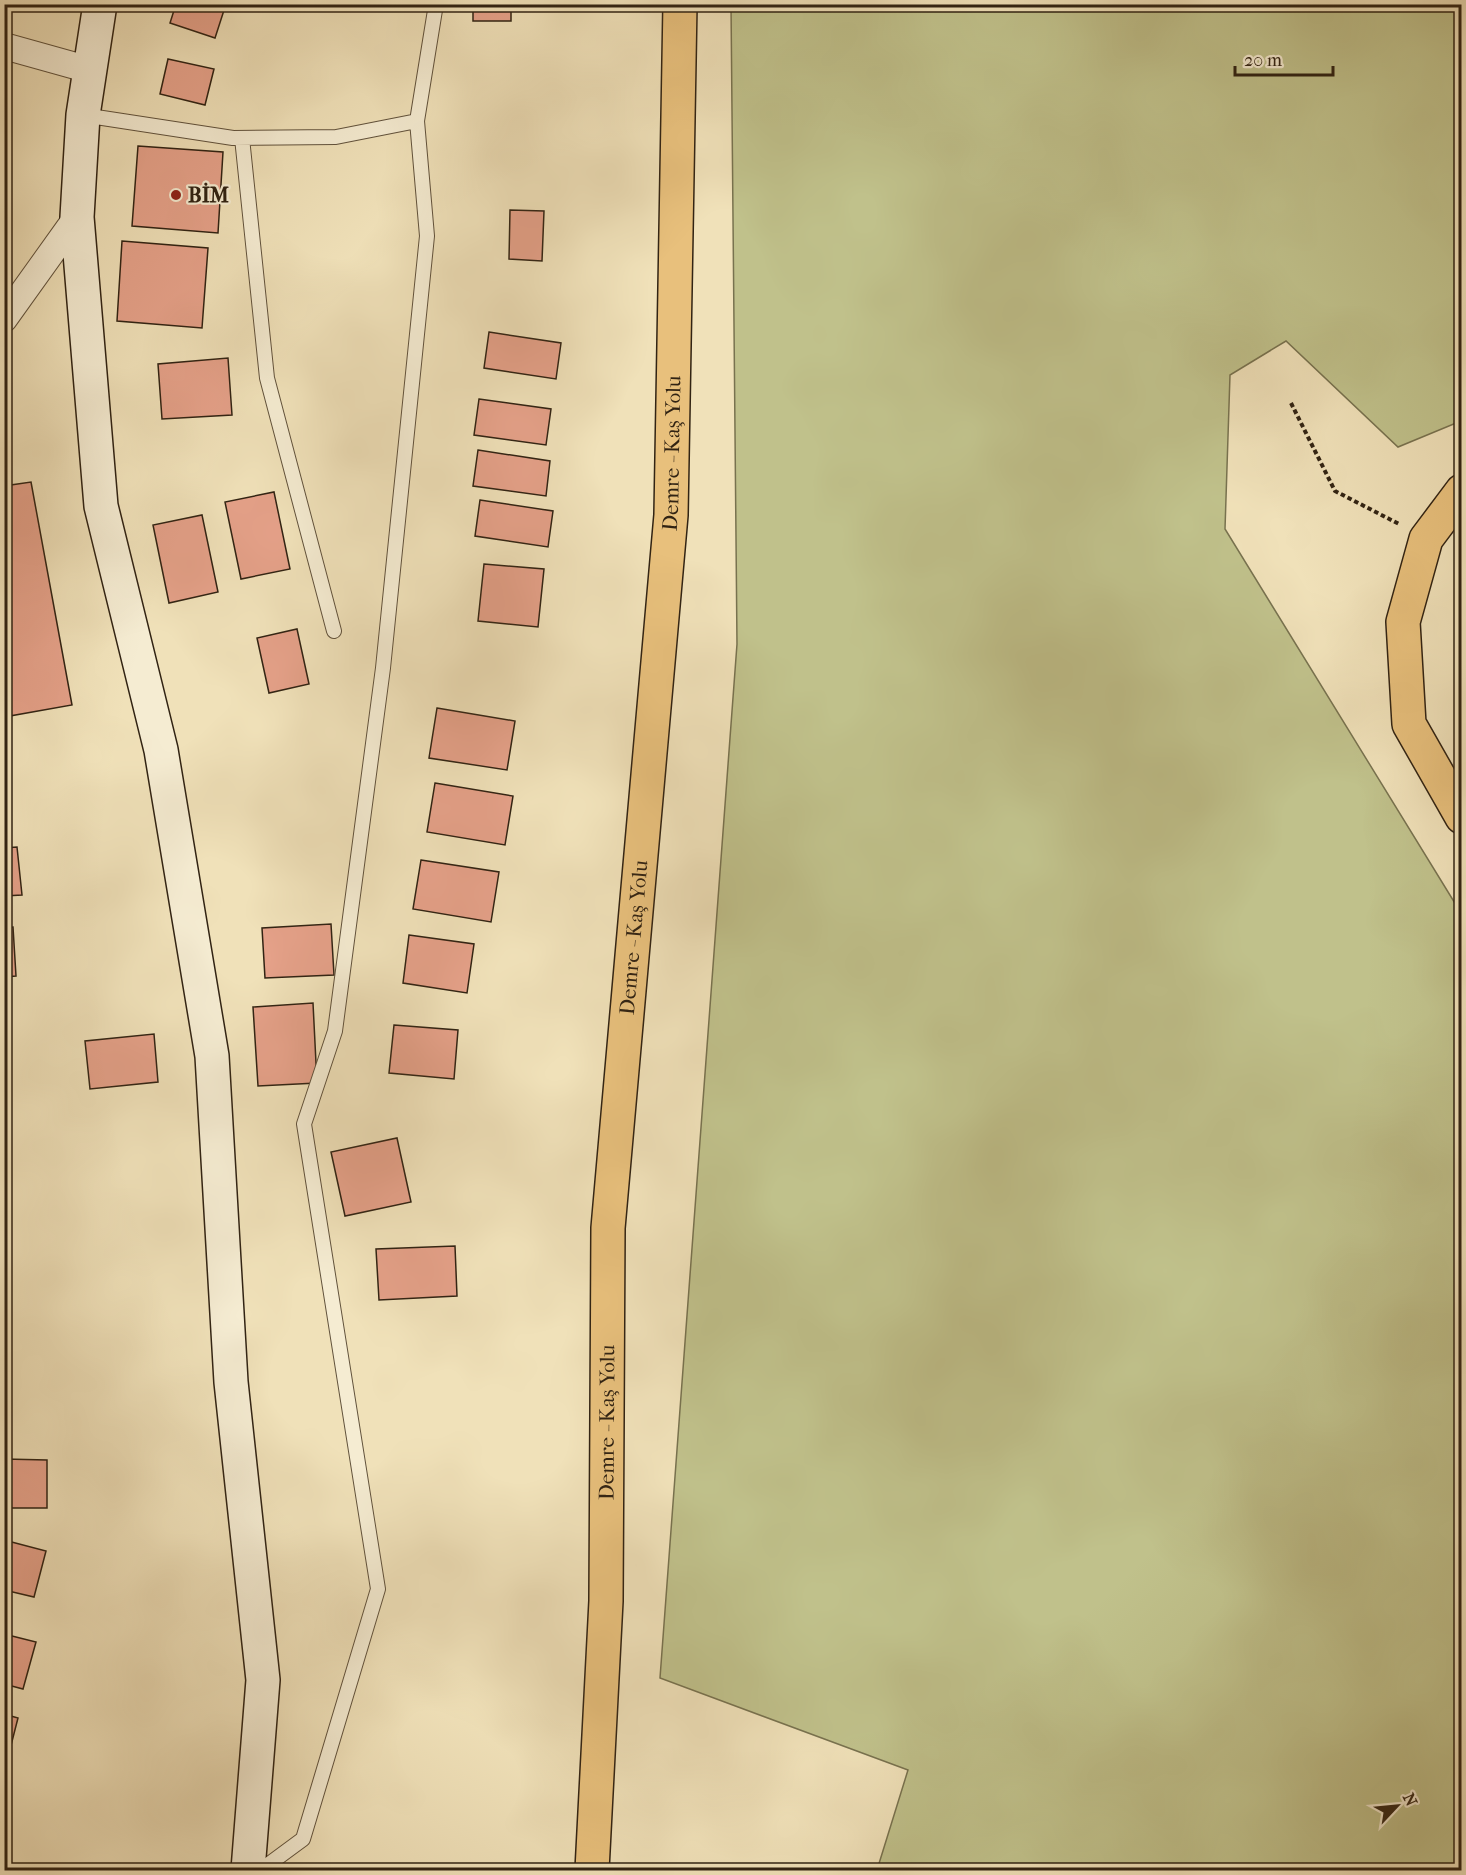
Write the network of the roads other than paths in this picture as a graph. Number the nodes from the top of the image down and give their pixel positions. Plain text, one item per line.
1 (100, 4) edge
2 (436, 4) edge
3 (680, 4) edge
4 (4, 46) edge
5 (90, 69) junction
6 (83, 115) junction
7 (417, 121) junction
8 (242, 138) junction
9 (77, 217) junction
10 (4, 319) edge
11 (1461, 491) edge
12 (334, 631) dead end
13 (1461, 817) edge
14 (248, 1870) edge
15 (261, 1870) edge
16 (592, 1870) edge

1 - 5 street
2 - 7 lane
3 - 16 highway, Demre - Kaş Yolu
4 - 5 street
5 - 6 street
6 - 8 lane
6 - 9 street
7 - 8 lane
7 - 15 lane
8 - 12 lane
9 - 10 street
9 - 14 street
11 - 13 highway

